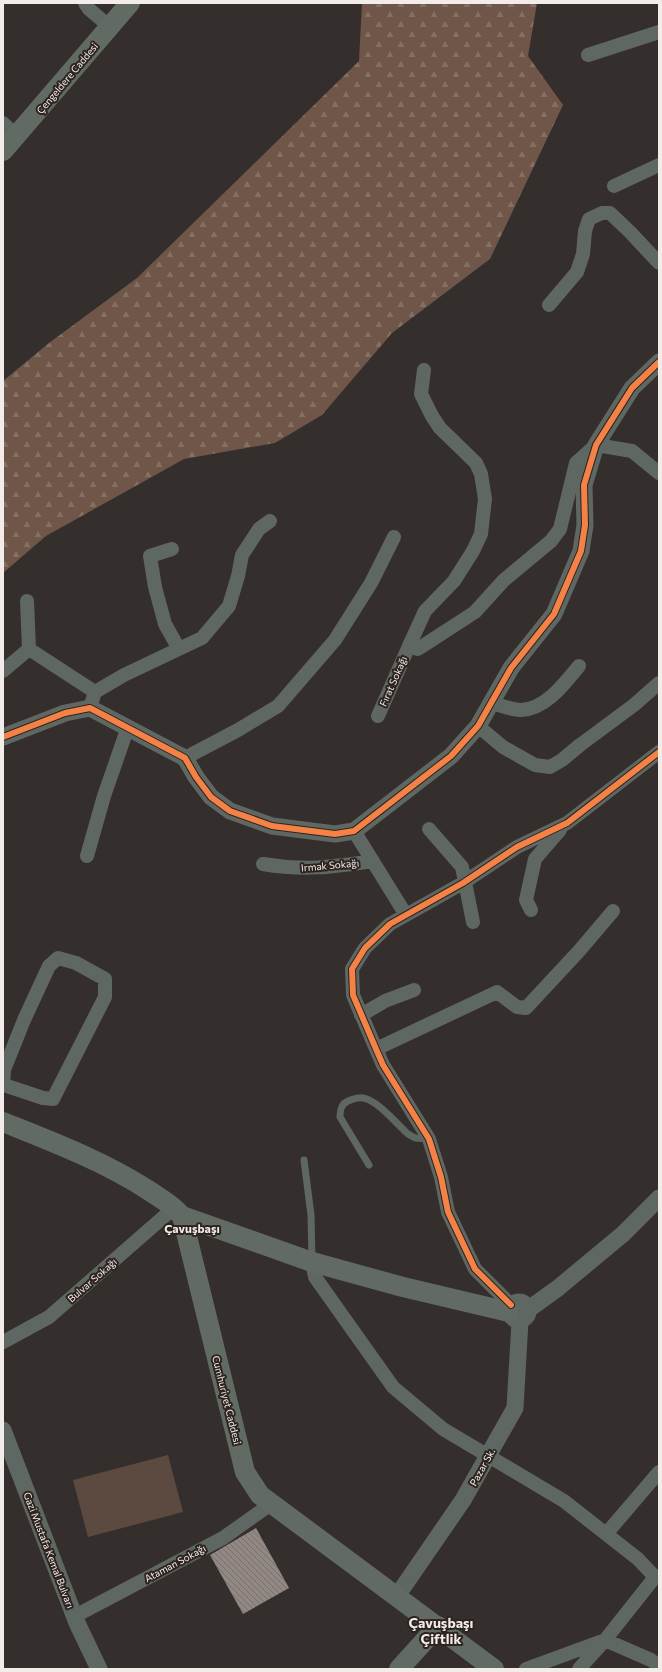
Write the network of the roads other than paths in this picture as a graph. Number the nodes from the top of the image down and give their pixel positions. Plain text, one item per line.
1 (85, 3) edge
2 (130, 3) edge
3 (110, 27) junction
4 (659, 32) edge
5 (588, 55) dead end
6 (10, 130) edge
7 (3, 151) edge
8 (659, 165) edge
9 (614, 186) dead end
10 (659, 263) edge
11 (549, 305) dead end
12 (659, 362) edge
13 (424, 370) dead end
14 (596, 445) junction
15 (659, 474) edge
16 (270, 521) dead end
17 (394, 537) dead end
18 (172, 549) dead end
19 (27, 601) dead end
20 (409, 646) junction
21 (28, 649) junction
22 (179, 649) junction
23 (579, 666) dead end
24 (3, 671) edge
25 (659, 683) edge
26 (92, 700) junction
27 (491, 703) junction
28 (378, 716) dead end
29 (478, 726) junction
30 (128, 727) junction
31 (3, 737) edge
32 (659, 752) edge
33 (185, 758) junction
34 (567, 823) junction
35 (429, 829) dead end
36 (354, 830) junction
37 (87, 856) dead end
38 (373, 861) junction
39 (263, 864) dead end
40 (466, 881) junction
41 (532, 910) dead end
42 (613, 911) dead end
43 (406, 915) junction
44 (473, 922) dead end
45 (414, 990) dead end
46 (361, 1015) junction
47 (376, 1049) junction
48 (3, 1085) edge
49 (3, 1122) edge
50 (429, 1139) junction
51 (304, 1160) dead end
52 (369, 1165) dead end
53 (659, 1198) edge
54 (178, 1212) junction
55 (312, 1262) junction
56 (518, 1312) junction
57 (3, 1342) edge
58 (3, 1430) edge
59 (488, 1456) junction
60 (659, 1472) edge
61 (271, 1504) junction
62 (606, 1534) junction
63 (658, 1576) edge
64 (397, 1596) junction
65 (75, 1616) junction
66 (438, 1626) junction
67 (605, 1640) junction
68 (659, 1666) edge
69 (99, 1669) edge
70 (398, 1669) edge
71 (494, 1669) edge
72 (526, 1669) edge
73 (579, 1669) edge

1 - 3 street
2 - 3 main road, Çengeldere Caddesi
3 - 6 main road, Çengeldere Caddesi
4 - 5 street
6 - 7 main road, Çengeldere Caddesi
8 - 9 street
10 - 11 street
12 - 14 street
13 - 20 street, Fırat Sokağı
14 - 15 street
14 - 20 street
14 - 27 street
16 - 22 street
17 - 33 street
18 - 22 street
19 - 21 street
20 - 28 street, Fırat Sokağı
21 - 24 street
21 - 26 street
22 - 26 street
23 - 27 street
25 - 29 street
26 - 30 street
26 - 31 street
27 - 29 street
29 - 36 street
30 - 33 street
30 - 37 street
32 - 34 street
33 - 36 street
34 - 40 street
34 - 41 street
35 - 40 street
36 - 38 street, Irmak Sokağı
38 - 39 street, Irmak Sokağı
38 - 43 street, Irmak Sokağı
40 - 43 street
40 - 44 street
42 - 47 street
43 - 46 street
45 - 46 street
46 - 47 street
47 - 50 street
48 - 48 street
49 - 54 main road
50 - 52 lane
50 - 56 street
51 - 55 lane
53 - 56 street
54 - 55 main road
54 - 57 street, Bulvar Sokağı
54 - 61 main road, Cumhuriyet Caddesi
55 - 56 main road
55 - 59 street
56 - 59 street, Pazar Sk.
58 - 65 street, Gazi Mustafa Kemal Bulvarı
59 - 62 street
59 - 64 street, Pazar Sk.
60 - 62 street
61 - 64 main road, Cumhuriyet Caddesi
61 - 65 street, Ataman Sokağı
62 - 63 street
63 - 67 street
64 - 66 main road, Cumhuriyet Caddesi
65 - 69 street, Gazi Mustafa Kemal Bulvarı
66 - 70 main road
66 - 71 main road, Cumhuriyet Caddesi
67 - 68 street
67 - 72 street
67 - 73 street

